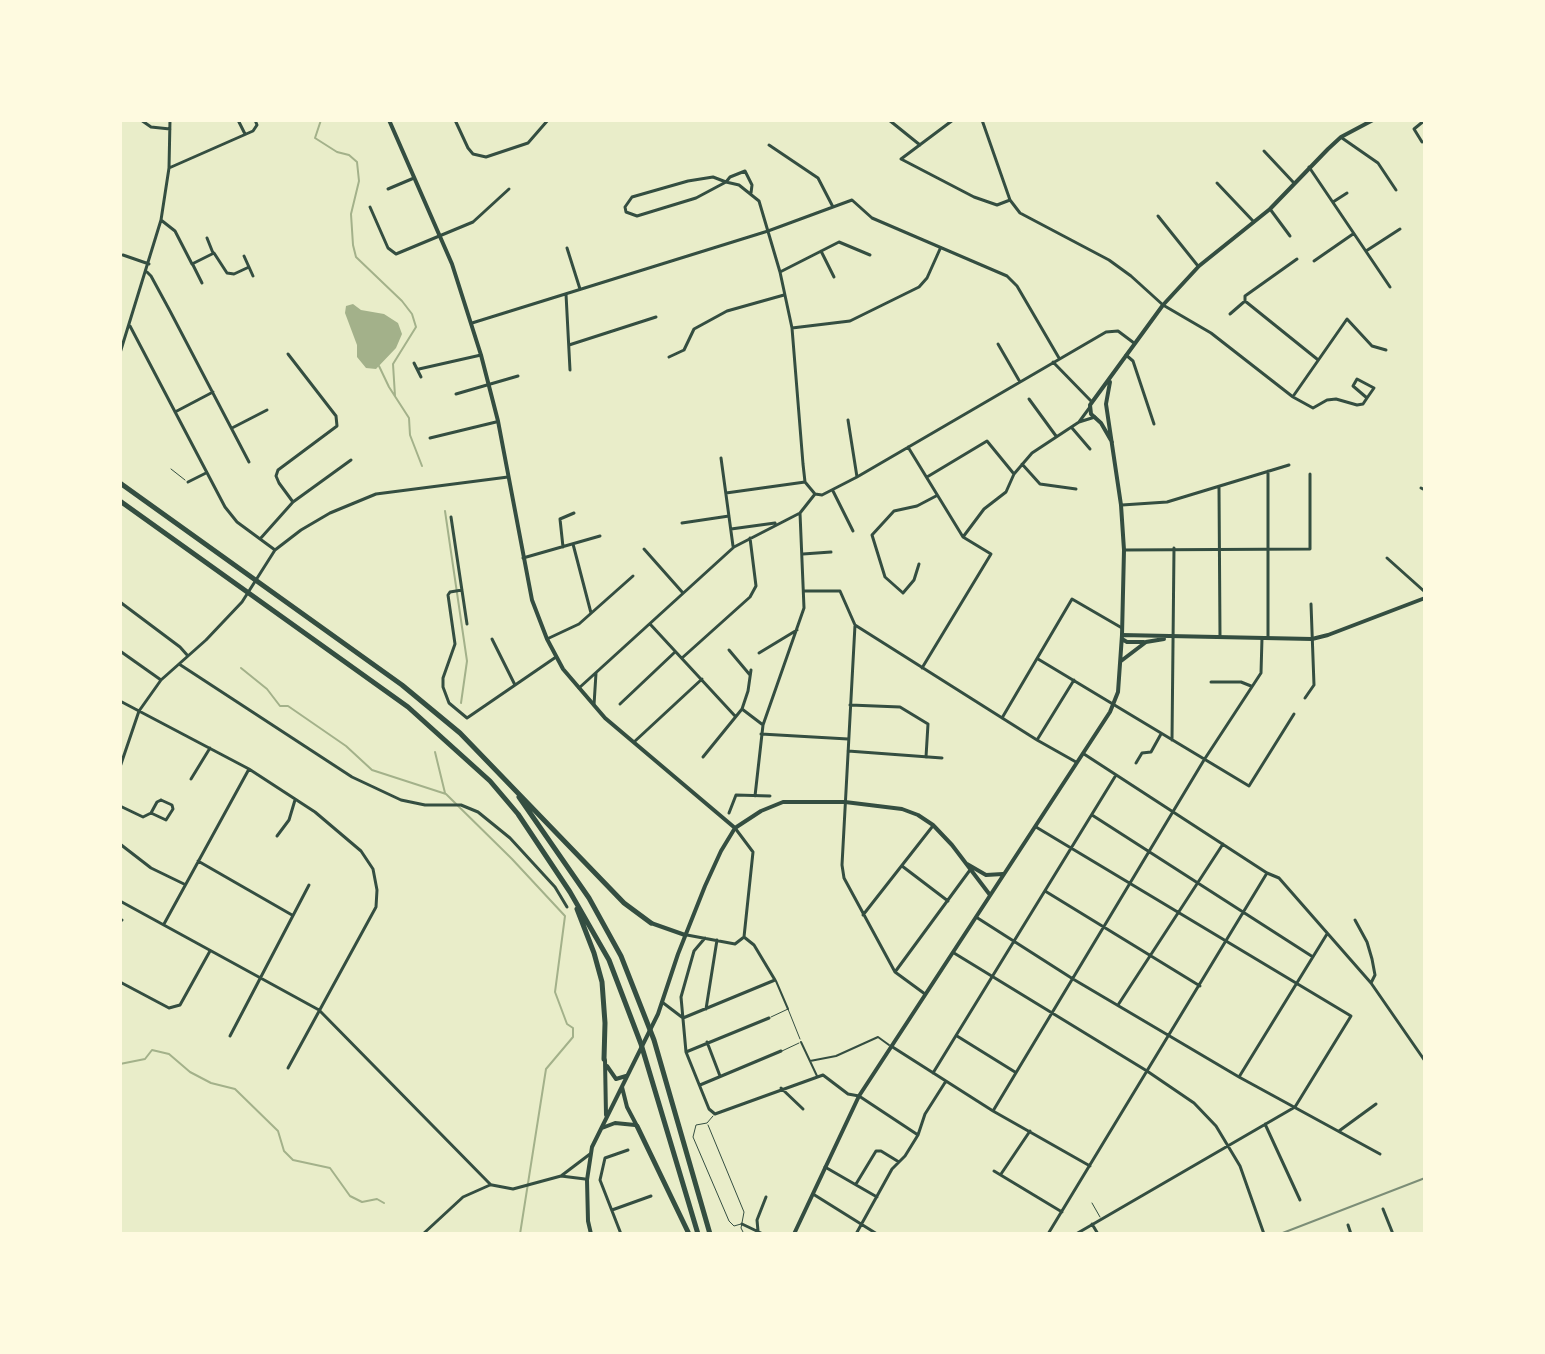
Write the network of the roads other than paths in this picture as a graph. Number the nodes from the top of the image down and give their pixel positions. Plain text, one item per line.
1 (141, 120) edge
2 (170, 120) edge
3 (238, 120) edge
4 (255, 120) edge
5 (389, 120) edge
6 (455, 120) edge
7 (547, 120) edge
8 (889, 120) edge
9 (942, 120) edge
10 (953, 120) edge
11 (982, 120) edge
12 (1355, 120) edge
13 (1373, 120) edge
14 (1425, 120) edge
15 (946, 125) junction
16 (1359, 127) junction
17 (170, 129) junction
18 (245, 134) junction
19 (1341, 137) junction
20 (1422, 142) dead end
21 (769, 145) dead end
22 (920, 145) junction
23 (1264, 151) dead end
24 (1309, 167) junction
25 (169, 168) junction
26 (415, 178) junction
27 (726, 182) junction
28 (1217, 183) dead end
29 (1294, 183) junction
30 (388, 189) dead end
31 (509, 189) dead end
32 (1396, 190) dead end
33 (751, 193) junction
34 (1347, 193) dead end
35 (1010, 200) junction
36 (1333, 202) junction
37 (370, 207) dead end
38 (833, 207) junction
39 (1270, 209) junction
40 (1158, 216) dead end
41 (161, 220) junction
42 (1254, 222) junction
43 (1400, 229) dead end
44 (768, 231) junction
45 (1354, 233) junction
46 (440, 236) junction
47 (1290, 236) dead end
48 (207, 238) dead end
49 (567, 248) dead end
50 (940, 249) junction
51 (821, 251) junction
52 (1366, 251) junction
53 (214, 253) junction
54 (123, 255) dead end
55 (870, 255) dead end
56 (244, 256) dead end
57 (1297, 259) dead end
58 (1314, 261) dead end
59 (149, 264) junction
60 (192, 264) junction
61 (1199, 266) junction
62 (249, 267) junction
63 (147, 272) junction
64 (780, 272) junction
65 (253, 276) dead end
66 (834, 277) dead end
67 (202, 283) dead end
68 (1390, 287) dead end
69 (580, 289) junction
70 (566, 293) junction
71 (785, 295) junction
72 (1245, 301) junction
73 (1163, 305) junction
74 (1230, 314) dead end
75 (120, 317) edge
76 (656, 317) dead end
77 (472, 323) junction
78 (130, 324) junction
79 (792, 328) junction
80 (1134, 343) junction
81 (998, 344) dead end
82 (569, 345) junction
83 (1386, 350) dead end
84 (120, 353) edge
85 (288, 354) dead end
86 (481, 355) junction
87 (1126, 355) junction
88 (669, 357) dead end
89 (1059, 358) junction
90 (1318, 359) junction
91 (1053, 362) junction
92 (414, 363) dead end
93 (419, 369) junction
94 (570, 370) dead end
95 (518, 376) dead end
96 (1112, 376) junction
97 (421, 377) dead end
98 (1020, 382) junction
99 (489, 384) junction
100 (213, 392) junction
101 (456, 394) dead end
102 (1293, 397) junction
103 (1367, 398) junction
104 (1029, 399) dead end
105 (1091, 404) junction
106 (1106, 407) junction
107 (267, 410) dead end
108 (175, 412) junction
109 (1096, 417) junction
110 (848, 420) dead end
111 (498, 421) junction
112 (1079, 422) junction
113 (1154, 424) dead end
114 (1072, 427) junction
115 (232, 428) junction
116 (1056, 436) junction
117 (430, 438) dead end
118 (1112, 442) junction
119 (908, 447) junction
120 (1090, 449) dead end
121 (721, 458) dead end
122 (351, 460) dead end
123 (249, 462) dead end
124 (1022, 464) junction
125 (1289, 465) dead end
126 (171, 469) dead end
127 (1268, 471) junction
128 (206, 473) junction
129 (1014, 474) junction
130 (1310, 474) dead end
131 (509, 477) junction
132 (857, 477) junction
133 (926, 478) junction
134 (188, 482) joint
135 (805, 482) junction
136 (120, 483) edge
137 (1219, 488) junction
138 (1076, 489) dead end
139 (833, 491) junction
140 (726, 493) junction
141 (815, 494) junction
142 (936, 496) junction
143 (120, 501) edge
144 (293, 502) junction
145 (1121, 505) junction
146 (574, 513) dead end
147 (800, 513) junction
148 (729, 516) junction
149 (451, 517) dead end
150 (682, 523) dead end
151 (781, 523) junction
152 (731, 529) junction
153 (853, 531) dead end
154 (600, 536) dead end
155 (963, 537) junction
156 (750, 538) junction
157 (260, 539) junction
158 (573, 544) junction
159 (563, 547) junction
160 (734, 547) junction
161 (1219, 547) junction
162 (1174, 548) junction
163 (1268, 548) junction
164 (644, 549) dead end
165 (275, 550) junction
166 (1124, 550) junction
167 (831, 552) dead end
168 (803, 554) junction
169 (523, 558) junction
170 (1387, 558) dead end
171 (919, 564) dead end
172 (633, 576) dead end
173 (461, 590) junction
174 (805, 591) junction
175 (1425, 592) edge
176 (683, 593) junction
177 (1425, 598) edge
178 (120, 602) edge
179 (1311, 604) dead end
180 (591, 613) junction
181 (467, 624) dead end
182 (650, 624) junction
183 (855, 625) junction
184 (1122, 628) junction
185 (797, 630) junction
186 (1122, 637) junction
187 (1173, 637) junction
188 (1220, 637) junction
189 (1262, 638) junction
190 (1268, 638) junction
191 (492, 639) dead end
192 (547, 639) junction
193 (1312, 639) junction
194 (1146, 642) junction
195 (729, 650) dead end
196 (120, 651) edge
197 (676, 651) junction
198 (759, 653) dead end
199 (188, 656) junction
200 (556, 657) junction
201 (682, 658) junction
202 (1038, 659) junction
203 (1121, 661) junction
204 (179, 664) junction
205 (922, 668) junction
206 (1425, 668) edge
207 (596, 673) junction
208 (702, 679) junction
209 (161, 680) junction
210 (1074, 680) junction
211 (1211, 682) dead end
212 (515, 685) junction
213 (1252, 686) junction
214 (578, 689) junction
215 (1305, 698) dead end
216 (120, 701) edge
217 (620, 704) dead end
218 (1113, 704) junction
219 (850, 705) junction
220 (594, 707) junction
221 (742, 709) junction
222 (1424, 709) edge
223 (139, 711) junction
224 (1294, 714) dead end
225 (735, 716) junction
226 (1002, 718) junction
227 (763, 725) junction
228 (1425, 731) edge
229 (761, 734) junction
230 (1161, 734) junction
231 (848, 739) junction
232 (1037, 740) junction
233 (1172, 741) junction
234 (634, 742) junction
235 (210, 748) junction
236 (848, 751) junction
237 (1084, 754) junction
238 (122, 755) edge
239 (703, 757) dead end
240 (926, 757) junction
241 (942, 758) dead end
242 (1204, 760) junction
243 (1078, 763) junction
244 (1136, 763) dead end
245 (120, 767) edge
246 (249, 769) junction
247 (1116, 775) junction
248 (191, 779) dead end
249 (510, 783) junction
250 (755, 796) junction
251 (770, 796) dead end
252 (295, 800) junction
253 (845, 802) junction
254 (120, 806) edge
255 (1175, 811) junction
256 (151, 813) junction
257 (729, 813) dead end
258 (1092, 815) junction
259 (933, 825) junction
260 (1036, 826) junction
261 (735, 828) junction
262 (277, 836) dead end
263 (120, 844) edge
264 (1223, 844) junction
265 (1071, 848) junction
266 (1150, 852) junction
267 (198, 861) junction
268 (965, 863) junction
269 (902, 866) junction
270 (970, 870) junction
271 (1004, 873) junction
272 (1267, 873) junction
273 (1196, 882) junction
274 (1131, 884) junction
275 (185, 885) junction
276 (309, 885) dead end
277 (1045, 891) junction
278 (570, 892) junction
279 (990, 895) junction
280 (120, 901) edge
281 (948, 901) junction
282 (567, 907) dead end
283 (1178, 912) junction
284 (1245, 913) junction
285 (293, 915) junction
286 (863, 915) junction
287 (976, 917) junction
288 (1355, 920) dead end
289 (651, 923) joint
290 (163, 925) junction
291 (1104, 928) junction
292 (1328, 933) junction
293 (685, 935) junction
294 (744, 937) junction
295 (705, 938) junction
296 (717, 940) junction
297 (1014, 941) junction
298 (1227, 942) junction
299 (210, 951) junction
300 (954, 953) junction
301 (1150, 956) junction
302 (1313, 957) junction
303 (895, 972) junction
304 (992, 976) junction
305 (259, 979) junction
306 (1073, 979) junction
307 (775, 980) junction
308 (120, 982) edge
309 (1371, 983) junction
310 (1297, 984) junction
311 (1200, 986) junction
312 (925, 994) junction
313 (662, 1002) junction
314 (1118, 1006) junction
315 (706, 1009) junction
316 (788, 1009) junction
317 (319, 1010) junction
318 (1051, 1013) junction
319 (683, 1018) junction
320 (769, 1018) joint
321 (230, 1036) dead end
322 (957, 1036) junction
323 (1169, 1036) junction
324 (707, 1042) junction
325 (801, 1042) junction
326 (891, 1046) junction
327 (781, 1051) joint
328 (686, 1052) junction
329 (604, 1059) junction
330 (810, 1061) junction
331 (1425, 1061) edge
332 (288, 1068) dead end
333 (1147, 1071) junction
334 (1016, 1072) junction
335 (933, 1073) junction
336 (627, 1076) junction
337 (720, 1076) junction
338 (817, 1076) junction
339 (1239, 1077) junction
340 (946, 1081) junction
341 (700, 1085) junction
342 (622, 1086) junction
343 (781, 1088) junction
344 (859, 1096) junction
345 (1376, 1104) dead end
346 (1295, 1107) junction
347 (803, 1109) dead end
348 (993, 1111) junction
349 (715, 1114) junction
350 (606, 1117) junction
351 (707, 1123) junction
352 (1265, 1124) junction
353 (637, 1126) junction
354 (602, 1128) junction
355 (1030, 1131) junction
356 (1339, 1131) junction
357 (918, 1135) junction
358 (1228, 1145) junction
359 (628, 1150) dead end
360 (590, 1154) junction
361 (1380, 1154) dead end
362 (899, 1162) junction
363 (1090, 1166) junction
364 (825, 1167) junction
365 (994, 1171) dead end
366 (1001, 1175) junction
367 (561, 1176) junction
368 (587, 1180) junction
369 (856, 1184) junction
370 (491, 1185) junction
371 (813, 1194) junction
372 (651, 1196) dead end
373 (766, 1197) dead end
374 (877, 1197) junction
375 (1300, 1200) dead end
376 (1092, 1203) dead end
377 (1383, 1209) dead end
378 (612, 1210) junction
379 (1062, 1212) junction
380 (1101, 1219) junction
381 (742, 1224) junction
382 (861, 1224) junction
383 (1092, 1224) junction
384 (1348, 1225) dead end
385 (758, 1231) junction
386 (423, 1234) edge
387 (591, 1234) edge
388 (621, 1234) edge
389 (689, 1234) edge
390 (698, 1234) edge
391 (710, 1234) edge
392 (744, 1234) edge
393 (763, 1234) edge
394 (794, 1234) edge
395 (856, 1234) edge
396 (877, 1234) edge
397 (1048, 1234) edge
398 (1076, 1234) edge
399 (1098, 1234) edge
400 (1264, 1234) edge
401 (1351, 1234) edge
402 (1393, 1234) edge

1 - 17 street
2 - 17 street
3 - 18 street
4 - 18 street
5 - 26 main road
6 - 7 street
8 - 22 street
9 - 15 street
10 - 15 street
11 - 35 street
12 - 16 street
13 - 16 main road
14 - 20 street
15 - 22 street
16 - 19 main road
17 - 25 street
18 - 25 street
19 - 24 main road
19 - 32 street
21 - 38 street
22 - 35 street
23 - 29 street
24 - 29 main road
24 - 36 street
25 - 41 street
26 - 30 street
26 - 46 main road
27 - 27 street
27 - 33 street
27 - 33 street
28 - 42 street
29 - 39 main road
31 - 46 street
33 - 44 street
34 - 36 street
35 - 73 street
36 - 45 street
37 - 46 street
38 - 44 street
38 - 50 street
39 - 42 main road
39 - 47 street
40 - 61 street
41 - 59 street
41 - 60 street
42 - 61 main road
43 - 52 street
44 - 64 street
44 - 69 street
45 - 52 street
45 - 58 street
46 - 77 main road
48 - 53 street
49 - 69 street
50 - 79 street
50 - 89 street
51 - 55 street
51 - 64 street
51 - 66 street
52 - 68 street
53 - 60 street
53 - 62 street
54 - 59 street
56 - 62 street
57 - 72 street
59 - 63 street
60 - 67 street
61 - 73 main road
62 - 65 street
63 - 78 street
63 - 100 street
64 - 71 street
69 - 70 street
70 - 77 street
70 - 82 street
71 - 79 street
71 - 88 street
72 - 74 street
72 - 90 street
73 - 80 main road
73 - 102 street
75 - 78 street
76 - 82 street
77 - 86 main road
78 - 84 street
78 - 108 street
79 - 135 street
80 - 87 main road
80 - 89 street
81 - 98 street
82 - 94 street
83 - 90 street
85 - 144 street
86 - 93 street
86 - 99 main road
87 - 96 main road
87 - 113 street
89 - 91 street
90 - 102 street
91 - 98 street
91 - 105 street
92 - 93 street
93 - 97 street
95 - 99 street
96 - 105 main road
96 - 106 main road
98 - 119 street
99 - 101 street
99 - 111 main road
100 - 108 street
100 - 115 street
102 - 103 street
103 - 103 street
104 - 116 street
105 - 106 main road
105 - 109 main road
105 - 112 street
106 - 109 main road
106 - 118 main road
107 - 115 street
108 - 128 street
109 - 112 street
109 - 118 main road
110 - 132 street
111 - 117 street
111 - 131 main road
112 - 114 street
114 - 116 street
114 - 120 street
115 - 123 street
116 - 124 street
118 - 145 main road
119 - 132 street
119 - 133 street
121 - 140 street
122 - 144 street
124 - 129 street
124 - 138 street
125 - 127 street
126 - 134 lane
127 - 137 street
127 - 163 street
128 - 134 street
128 - 157 street
129 - 133 street
129 - 155 street
130 - 163 street
131 - 165 street
131 - 169 main road
132 - 139 street
133 - 142 street
135 - 140 street
135 - 141 street
136 - 249 highway
137 - 145 street
137 - 161 street
139 - 141 street
139 - 153 street
140 - 148 street
141 - 147 street
142 - 155 street
142 - 171 street
143 - 278 highway
144 - 157 street
145 - 166 main road
146 - 159 street
147 - 151 street
147 - 168 street
148 - 150 street
148 - 152 street
149 - 173 street
151 - 152 street
151 - 156 street
152 - 160 street
154 - 158 street
155 - 205 street
156 - 160 street
156 - 201 street
157 - 165 street
158 - 159 street
158 - 180 street
159 - 169 street
160 - 176 street
161 - 162 street
161 - 163 street
161 - 188 street
162 - 166 street
162 - 187 street
163 - 190 street
164 - 176 street
165 - 199 street
166 - 184 main road
167 - 168 street
168 - 174 street
169 - 192 main road
170 - 175 street
172 - 180 street
173 - 181 street
173 - 212 street
174 - 183 street
174 - 185 street
176 - 182 street
177 - 193 main road
178 - 199 street
179 - 193 street
180 - 192 street
182 - 197 street
182 - 207 street
183 - 205 street
183 - 219 street
184 - 186 main road
184 - 202 street
185 - 198 street
185 - 227 street
186 - 187 main road
186 - 194 main road
186 - 203 main road
187 - 188 main road
187 - 194 main road
187 - 233 street
188 - 189 main road
189 - 190 main road
189 - 213 street
190 - 193 main road
191 - 212 street
192 - 200 main road
193 - 215 street
194 - 203 main road
195 - 221 street
196 - 209 street
197 - 201 street
197 - 217 street
199 - 204 street
200 - 212 street
200 - 214 main road
201 - 208 street
202 - 210 street
202 - 226 street
203 - 218 main road
204 - 209 street
204 - 282 street
205 - 226 street
206 - 222 street
207 - 214 street
207 - 220 street
208 - 225 street
208 - 234 street
209 - 223 street
210 - 218 street
210 - 232 street
211 - 213 street
213 - 242 street
214 - 220 main road
216 - 223 street
218 - 230 street
218 - 237 main road
219 - 231 street
219 - 240 street
220 - 234 main road
221 - 225 street
221 - 227 street
222 - 228 street
223 - 235 street
223 - 238 street
224 - 242 street
225 - 239 street
226 - 232 street
227 - 229 street
229 - 231 street
229 - 250 street
230 - 233 street
230 - 244 street
231 - 236 street
232 - 243 street
233 - 242 street
234 - 261 main road
235 - 246 street
235 - 248 street
236 - 240 street
236 - 253 street
237 - 243 main road
237 - 247 street
238 - 245 street
240 - 241 street
242 - 255 street
243 - 260 main road
246 - 252 street
246 - 267 street
247 - 255 street
247 - 258 street
249 - 289 highway
249 - 391 highway
250 - 251 street
250 - 257 street
252 - 262 street
252 - 317 street
253 - 259 main road
253 - 261 main road
253 - 286 street
254 - 256 street
255 - 264 street
255 - 266 street
256 - 256 street
258 - 265 street
258 - 266 street
259 - 268 main road
259 - 269 street
260 - 265 street
260 - 271 main road
261 - 293 main road
261 - 294 street
263 - 275 street
264 - 272 street
264 - 273 street
265 - 274 street
265 - 277 street
266 - 273 street
266 - 274 street
267 - 275 street
267 - 285 street
268 - 270 main road
268 - 271 main road
269 - 281 street
269 - 286 street
270 - 279 main road
270 - 281 street
271 - 279 main road
272 - 284 street
272 - 292 street
273 - 283 street
273 - 284 street
274 - 283 street
274 - 291 street
275 - 290 street
276 - 285 street
277 - 291 street
277 - 297 street
278 - 329 highway
278 - 390 highway
279 - 287 main road
280 - 290 street
281 - 303 street
283 - 298 street
283 - 301 street
284 - 298 street
284 - 302 street
285 - 305 street
286 - 303 street
287 - 297 street
287 - 300 main road
288 - 309 street
289 - 293 main road
290 - 299 street
291 - 301 street
291 - 306 street
292 - 302 street
292 - 309 street
293 - 295 street
293 - 313 main road
294 - 296 street
294 - 307 street
295 - 296 street
295 - 319 street
296 - 315 street
297 - 304 street
297 - 306 street
298 - 310 street
298 - 311 street
299 - 305 street
299 - 308 street
300 - 304 street
300 - 312 main road
301 - 311 street
301 - 314 street
302 - 310 street
303 - 312 street
304 - 318 street
304 - 322 street
305 - 317 street
305 - 321 street
306 - 314 street
306 - 318 street
307 - 315 street
307 - 316 street
309 - 331 street
310 - 339 street
310 - 346 street
311 - 323 street
312 - 326 main road
313 - 319 street
313 - 336 main road
314 - 323 street
315 - 319 street
316 - 320 lane
316 - 325 lane
317 - 332 street
317 - 370 street
318 - 333 street
318 - 334 street
319 - 328 street
320 - 324 street
322 - 334 street
322 - 335 street
323 - 333 street
323 - 339 street
324 - 328 street
324 - 337 street
325 - 327 lane
325 - 330 street
326 - 330 street
326 - 335 street
326 - 344 main road
327 - 337 street
328 - 341 street
329 - 336 main road
329 - 350 main road
330 - 338 street
333 - 358 street
333 - 363 street
334 - 348 street
335 - 340 street
336 - 342 main road
337 - 341 street
338 - 343 street
338 - 344 street
339 - 346 street
340 - 348 street
340 - 357 street
341 - 349 street
342 - 350 main road
342 - 353 main road
343 - 347 street
343 - 349 street
344 - 357 street
344 - 364 main road
345 - 356 street
346 - 352 street
346 - 356 street
348 - 355 street
349 - 351 lane
350 - 354 main road
351 - 381 lane
351 - 381 lane
352 - 358 street
352 - 375 street
353 - 354 main road
353 - 389 highway
354 - 360 main road
355 - 363 street
355 - 366 street
356 - 361 street
357 - 362 street
358 - 380 street
358 - 400 street
359 - 378 street
360 - 367 street
360 - 368 main road
362 - 369 street
362 - 374 street
363 - 379 street
364 - 369 street
364 - 371 main road
365 - 366 street
366 - 379 street
367 - 368 street
367 - 370 street
368 - 387 main road
369 - 374 street
370 - 386 street
371 - 382 street
371 - 394 main road
372 - 378 street
373 - 385 street
374 - 382 street
376 - 380 lane
377 - 402 street
378 - 388 street
379 - 397 street
380 - 383 street
381 - 385 street
381 - 392 lane
382 - 395 street
382 - 396 street
383 - 398 street
383 - 399 street
384 - 401 street
385 - 393 street

